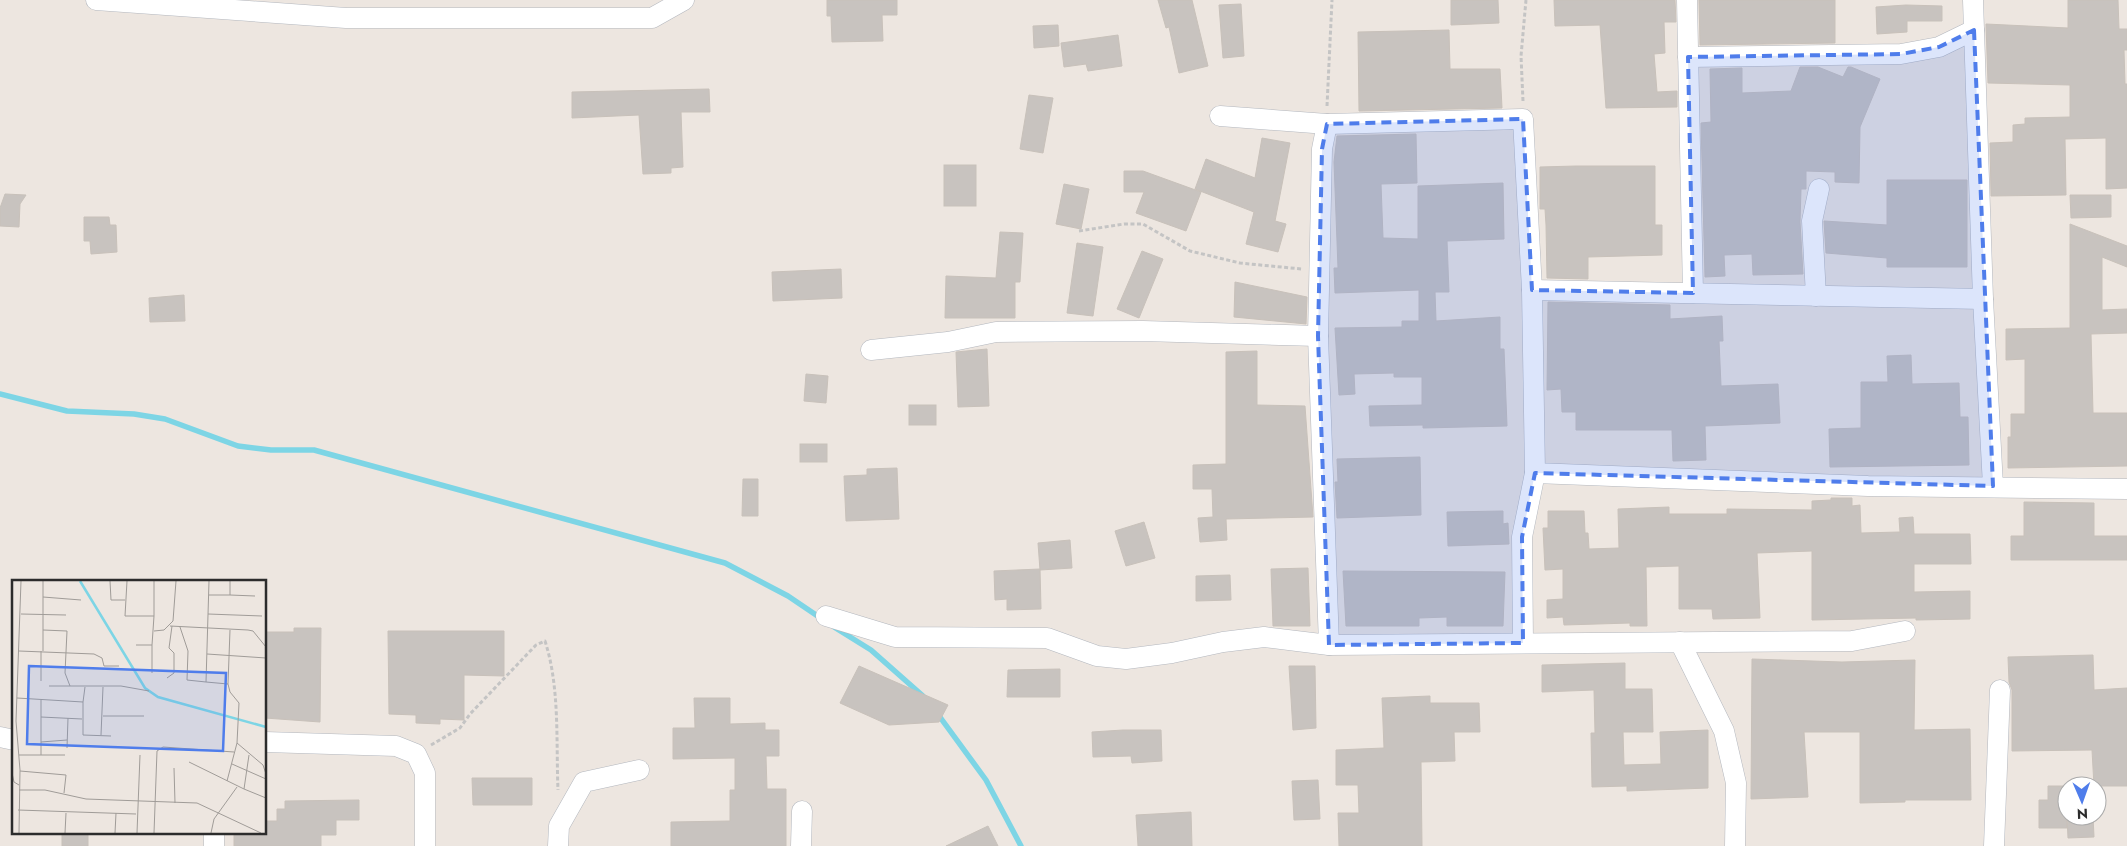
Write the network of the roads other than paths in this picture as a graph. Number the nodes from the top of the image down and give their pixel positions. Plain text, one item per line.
1 (96, 0) edge
2 (684, 0) edge
3 (1687, 0) edge
4 (1973, 0) edge
5 (1974, 30) junction
6 (1688, 57) junction
7 (1220, 116) dead end
8 (1326, 124) junction
9 (1819, 189) dead end
10 (1532, 290) junction
11 (1693, 294) junction
12 (1816, 296) junction
13 (1982, 299) junction
14 (1318, 336) junction
15 (871, 350) dead end
16 (1536, 473) junction
17 (1993, 486) junction
18 (2127, 489) edge
19 (826, 616) dead end
20 (1905, 631) dead end
21 (1680, 642) junction
22 (1523, 643) junction
23 (1329, 645) junction
24 (2000, 690) dead end
25 (266, 742) edge
26 (640, 770) dead end
27 (802, 811) dead end
28 (425, 846) edge
29 (558, 846) edge
30 (802, 846) edge
31 (1735, 846) edge
32 (1994, 846) edge

1 - 2 street
3 - 6 street
4 - 5 street
5 - 6 street
5 - 13 street
6 - 11 street
7 - 8 street
8 - 10 street
8 - 14 street
9 - 12 street
10 - 11 street
10 - 16 street
11 - 12 street
12 - 13 street
13 - 17 street
14 - 15 street
14 - 23 street
16 - 17 street
16 - 22 street
17 - 18 street
19 - 23 street
20 - 21 street
21 - 22 street
21 - 31 street
22 - 23 street
24 - 32 street
25 - 28 street
26 - 29 street
27 - 30 street

